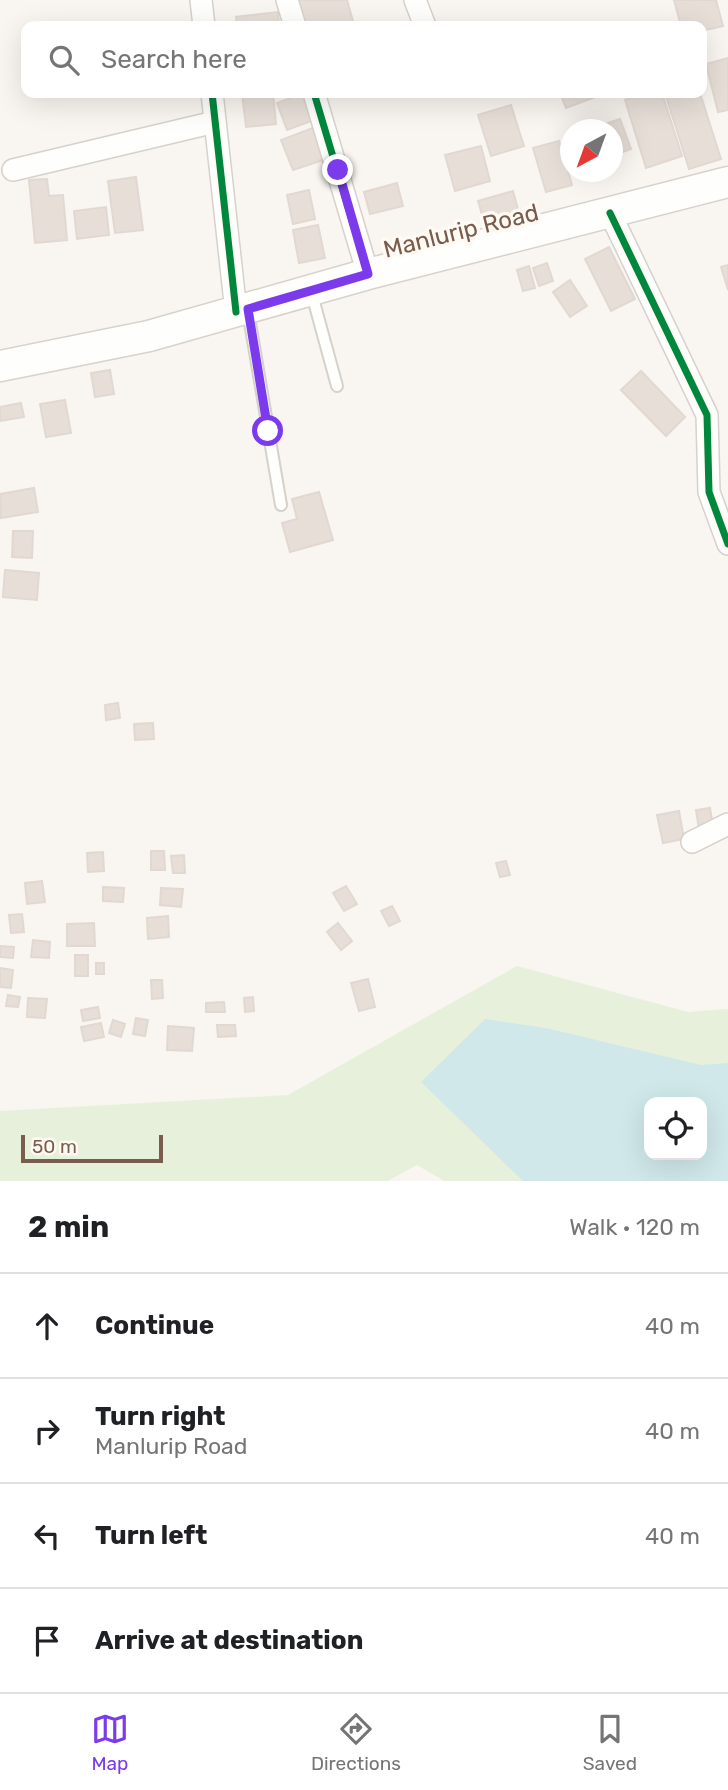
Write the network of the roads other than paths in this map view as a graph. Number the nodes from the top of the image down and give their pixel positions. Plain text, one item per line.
1 (201, 0) edge
2 (287, 0) edge
3 (415, 0) edge
4 (203, 21) edge
5 (293, 21) edge
6 (423, 21) edge
7 (213, 98) edge
8 (315, 98) edge
9 (215, 122) junction
10 (12, 170) dead end
11 (728, 182) edge
12 (610, 213) junction
13 (368, 274) junction
14 (311, 290) junction
15 (242, 310) junction
16 (0, 366) edge
17 (337, 386) dead end
18 (281, 505) dead end
19 (728, 544) edge
20 (728, 824) edge
21 (692, 842) dead end

1 - 4 street
2 - 5 street
3 - 6 street
7 - 9 street
8 - 13 street
9 - 10 street
9 - 15 street
11 - 12 main road, Manlurip Road
12 - 13 main road, Manlurip Road
12 - 19 street
13 - 14 main road, Manlurip Road
14 - 15 main road, Manlurip Road
14 - 17 lane
15 - 16 main road, Manlurip Road
15 - 18 lane
20 - 21 street

